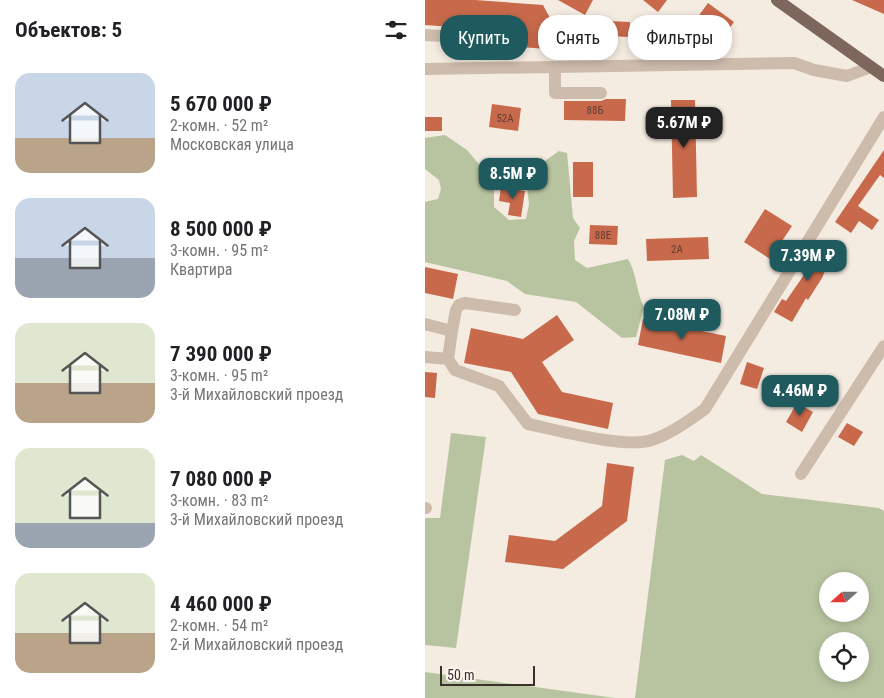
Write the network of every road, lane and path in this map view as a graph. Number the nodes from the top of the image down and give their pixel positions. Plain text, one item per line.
1 (777, 0) edge
2 (425, 35) edge
3 (440, 36) edge
4 (555, 67) junction
5 (871, 67) junction
6 (425, 69) edge
7 (884, 76) edge
8 (601, 93) dead end
9 (884, 117) edge
10 (515, 310) dead end
11 (425, 324) edge
12 (452, 331) junction
13 (884, 346) edge
14 (425, 357) edge
15 (448, 359) junction
16 (801, 474) dead end

1 - 5 main road
2 - 3 street
4 - 5 street
4 - 6 street
4 - 8 street
5 - 7 main road
9 - 15 street
10 - 12 street
11 - 12 street
12 - 15 street
13 - 16 street
14 - 15 street

